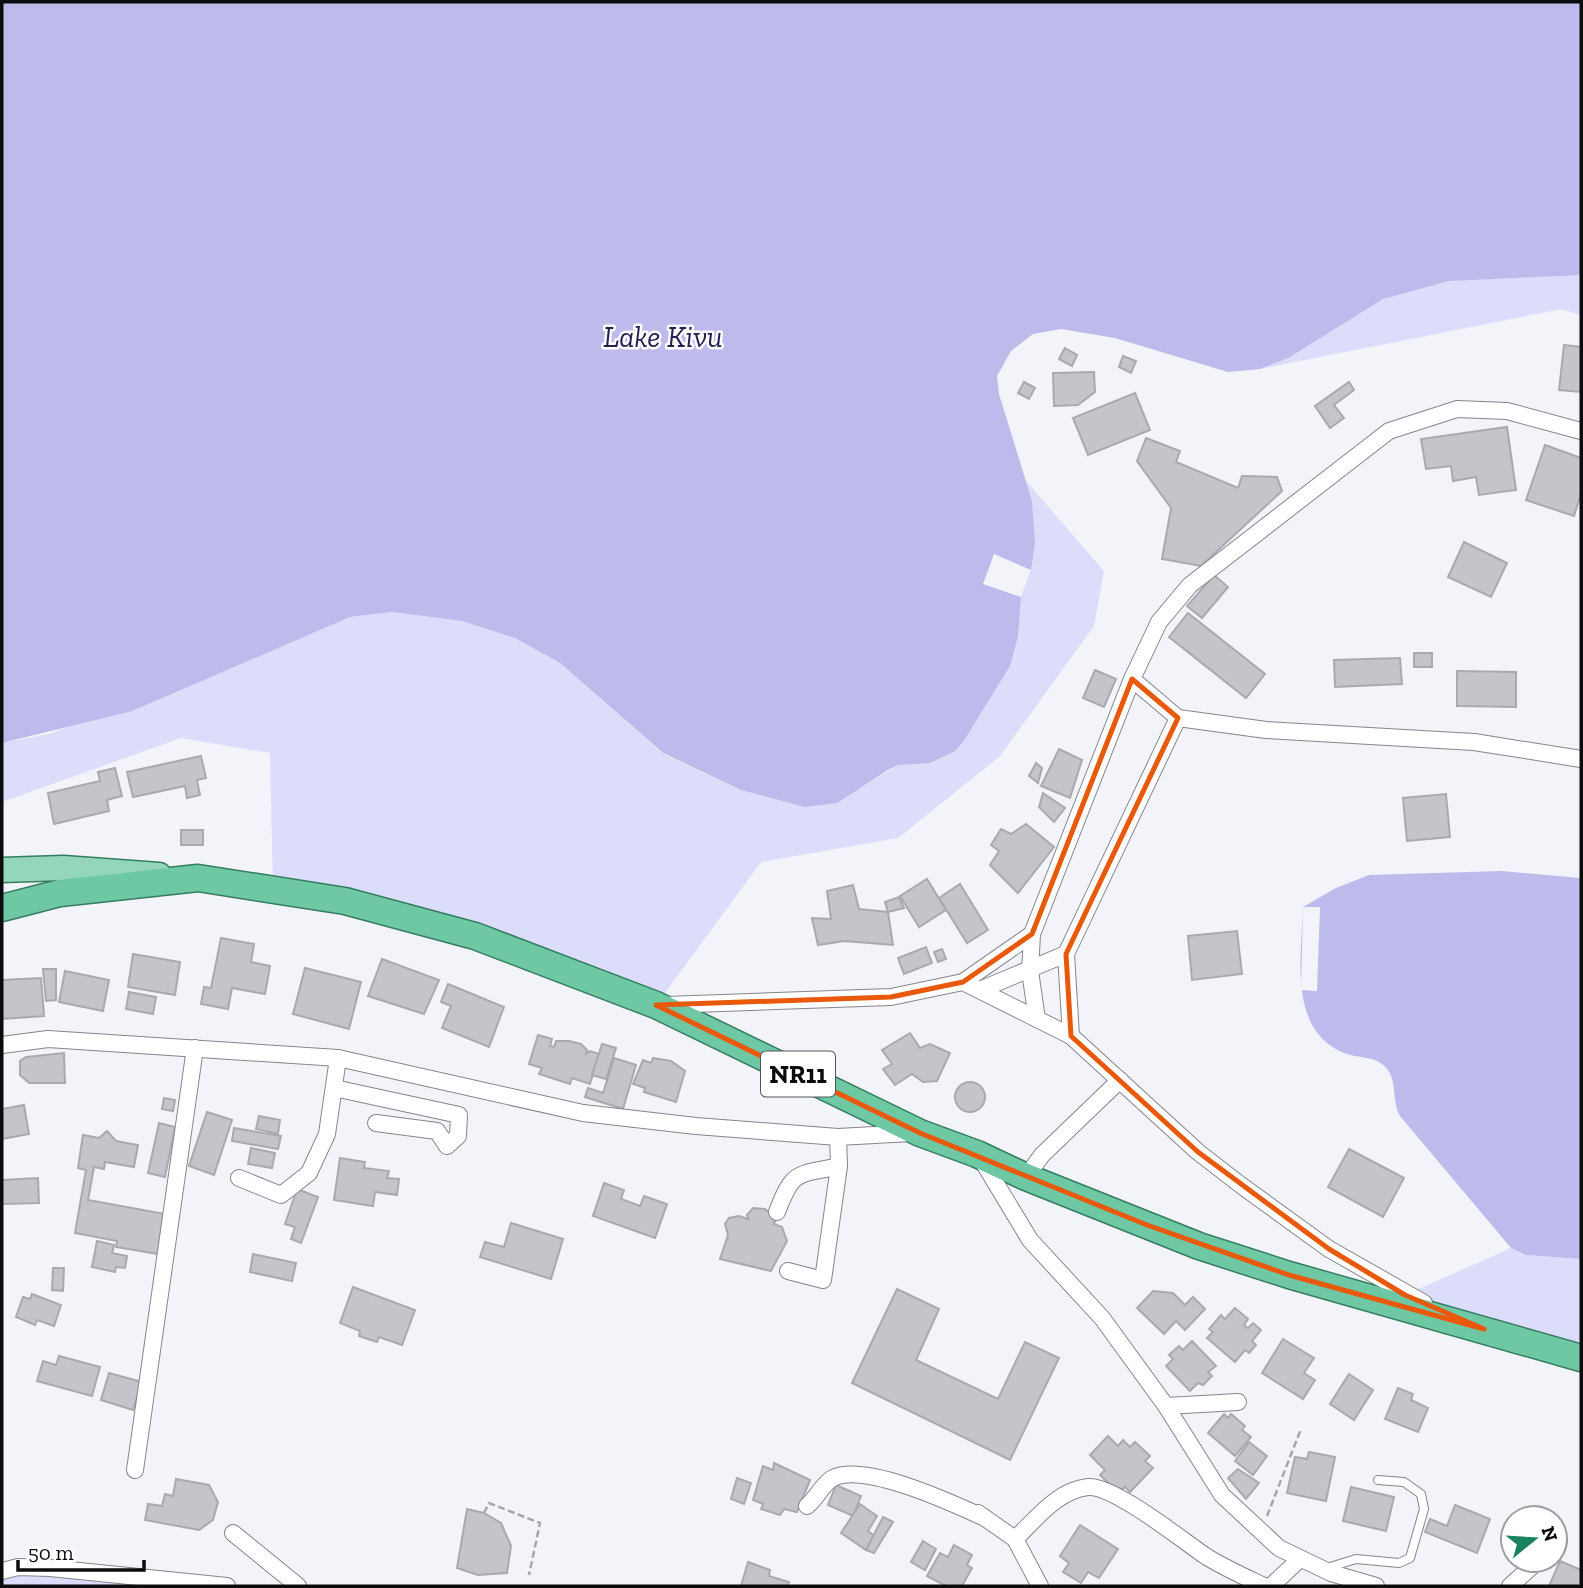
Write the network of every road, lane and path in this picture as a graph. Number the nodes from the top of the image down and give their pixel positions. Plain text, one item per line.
1 (1581, 431) edge
2 (1132, 680) junction
3 (1178, 718) junction
4 (1581, 759) edge
5 (2, 870) edge
6 (198, 878) junction
7 (2, 908) edge
8 (1032, 934) junction
9 (1066, 954) junction
10 (1030, 971) junction
11 (963, 982) junction
12 (982, 989) junction
13 (656, 1005) junction
14 (1037, 1019) junction
15 (1071, 1036) junction
16 (2, 1045) edge
17 (195, 1048) junction
18 (338, 1058) junction
19 (1120, 1080) junction
20 (334, 1088) junction
21 (376, 1123) dead end
22 (920, 1133) junction
23 (838, 1136) junction
24 (978, 1154) junction
25 (839, 1166) junction
26 (1026, 1177) junction
27 (239, 1178) dead end
28 (776, 1212) dead end
29 (788, 1271) dead end
30 (1484, 1329) junction
31 (1581, 1358) edge
32 (1238, 1402) dead end
33 (1166, 1406) junction
34 (1301, 1429) dead end
35 (135, 1471) dead end
36 (1378, 1480) dead end
37 (946, 1491) dead end
38 (807, 1506) dead end
39 (484, 1513) dead end
40 (985, 1517) junction
41 (1259, 1531) junction
42 (233, 1533) dead end
43 (1015, 1539) junction
44 (1300, 1559) junction
45 (1324, 1569) junction
46 (2, 1571) edge
47 (1523, 1574) edge
48 (529, 1575) dead end
49 (165, 1582) edge
50 (227, 1586) edge
51 (298, 1586) edge
52 (1040, 1586) edge
53 (1264, 1586) edge
54 (1271, 1586) edge
55 (1376, 1586) edge
56 (1510, 1586) edge

1 - 2 street
2 - 3 street
2 - 8 street
3 - 4 street
3 - 9 street
5 - 6 main road
6 - 7 highway, NR11
6 - 13 highway, NR11
8 - 10 street
8 - 11 street
9 - 10 street
9 - 15 street
10 - 12 street
10 - 14 street
11 - 12 street
11 - 13 street
12 - 14 street
13 - 22 highway, NR11
14 - 15 street
15 - 19 street
16 - 17 street
17 - 18 street
17 - 35 street
18 - 20 street
18 - 23 street
19 - 26 street
19 - 30 street
20 - 21 street
20 - 27 street
22 - 23 street
22 - 24 highway, NR11
23 - 25 street
24 - 26 highway, NR11
24 - 33 street
25 - 28 street
25 - 29 street
26 - 30 highway, NR11
30 - 31 highway, NR11
32 - 33 street
33 - 41 street
34 - 41 path
36 - 45 lane
37 - 40 street
38 - 40 street
39 - 48 path
40 - 43 street
41 - 44 street
42 - 51 street
43 - 52 street
43 - 53 street
44 - 45 street
44 - 54 street
45 - 55 street
46 - 49 street
47 - 56 street
49 - 50 street

